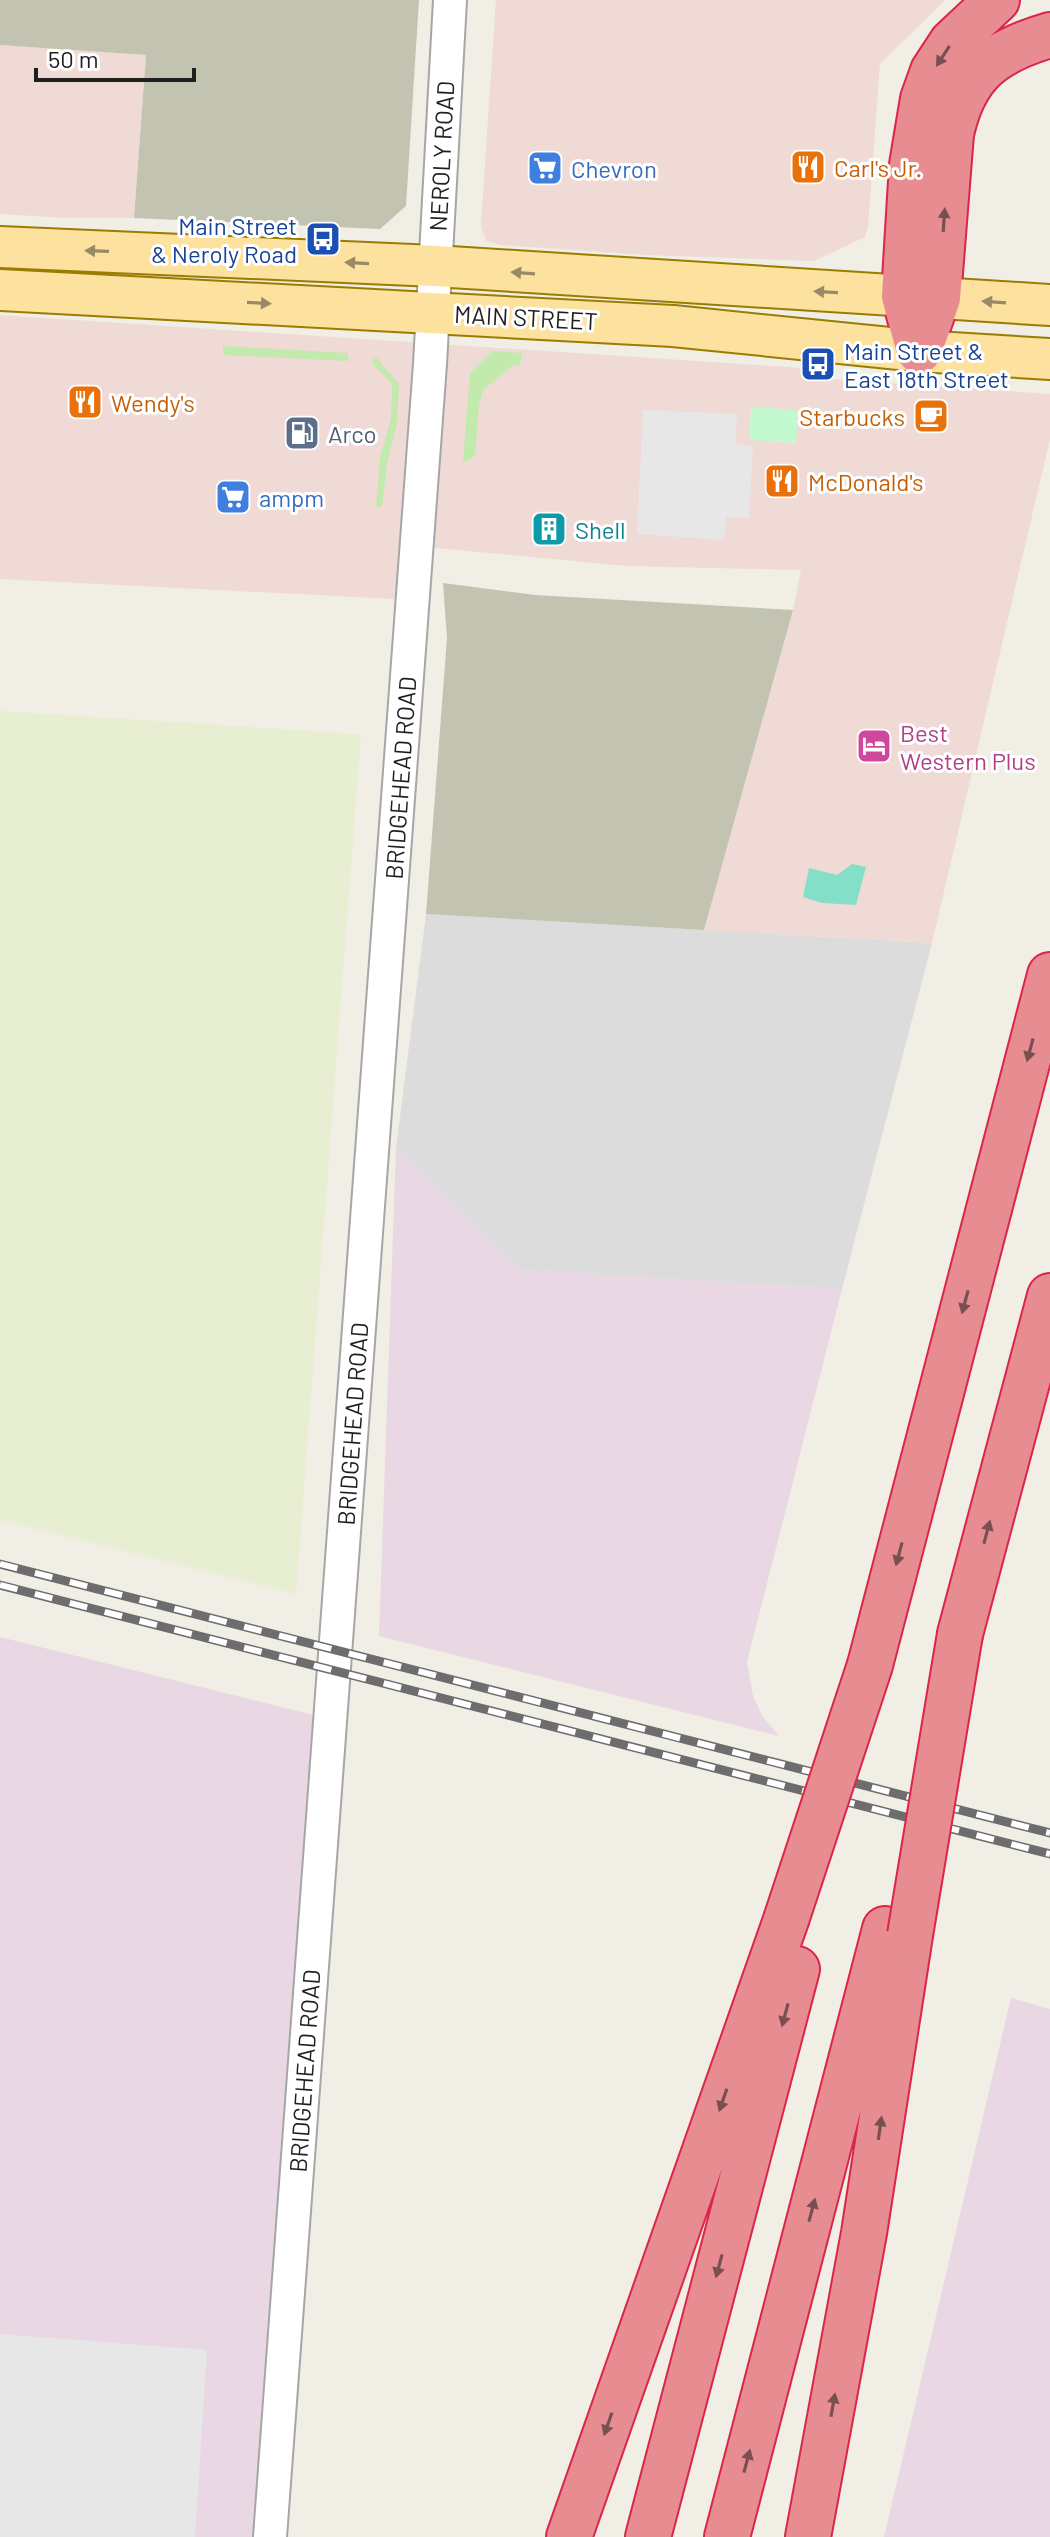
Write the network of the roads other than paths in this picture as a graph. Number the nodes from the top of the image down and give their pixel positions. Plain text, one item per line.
1 (450, 0) edge
2 (997, 0) edge
3 (1050, 35) edge
4 (0, 247) edge
5 (435, 266) junction
6 (0, 290) edge
7 (921, 297) junction
8 (1050, 305) edge
9 (432, 312) junction
10 (919, 351) junction
11 (1050, 359) edge
12 (1050, 975) edge
13 (1050, 1296) edge
14 (799, 1916) junction
15 (897, 1932) junction
16 (270, 2537) edge
17 (569, 2537) edge
18 (648, 2537) edge
19 (727, 2537) edge
20 (808, 2537) edge

1 - 5 street, NEROLY ROAD
2 -> 7 highway
7 -> 3 highway
5 -> 4 main road, MAIN STREET
7 -> 5 main road, MAIN STREET
5 - 9 street, NEROLY ROAD
6 -> 9 main road, MAIN STREET
8 -> 7 main road, MAIN STREET
7 - 10 highway
9 - 10 main road, MAIN STREET
9 - 16 street, BRIDGEHEAD ROAD
10 - 11 main road, MAIN STREET
12 -> 14 highway, bridge
15 -> 13 highway, bridge
14 -> 17 highway
14 -> 18 highway
19 -> 15 highway
20 -> 15 highway

